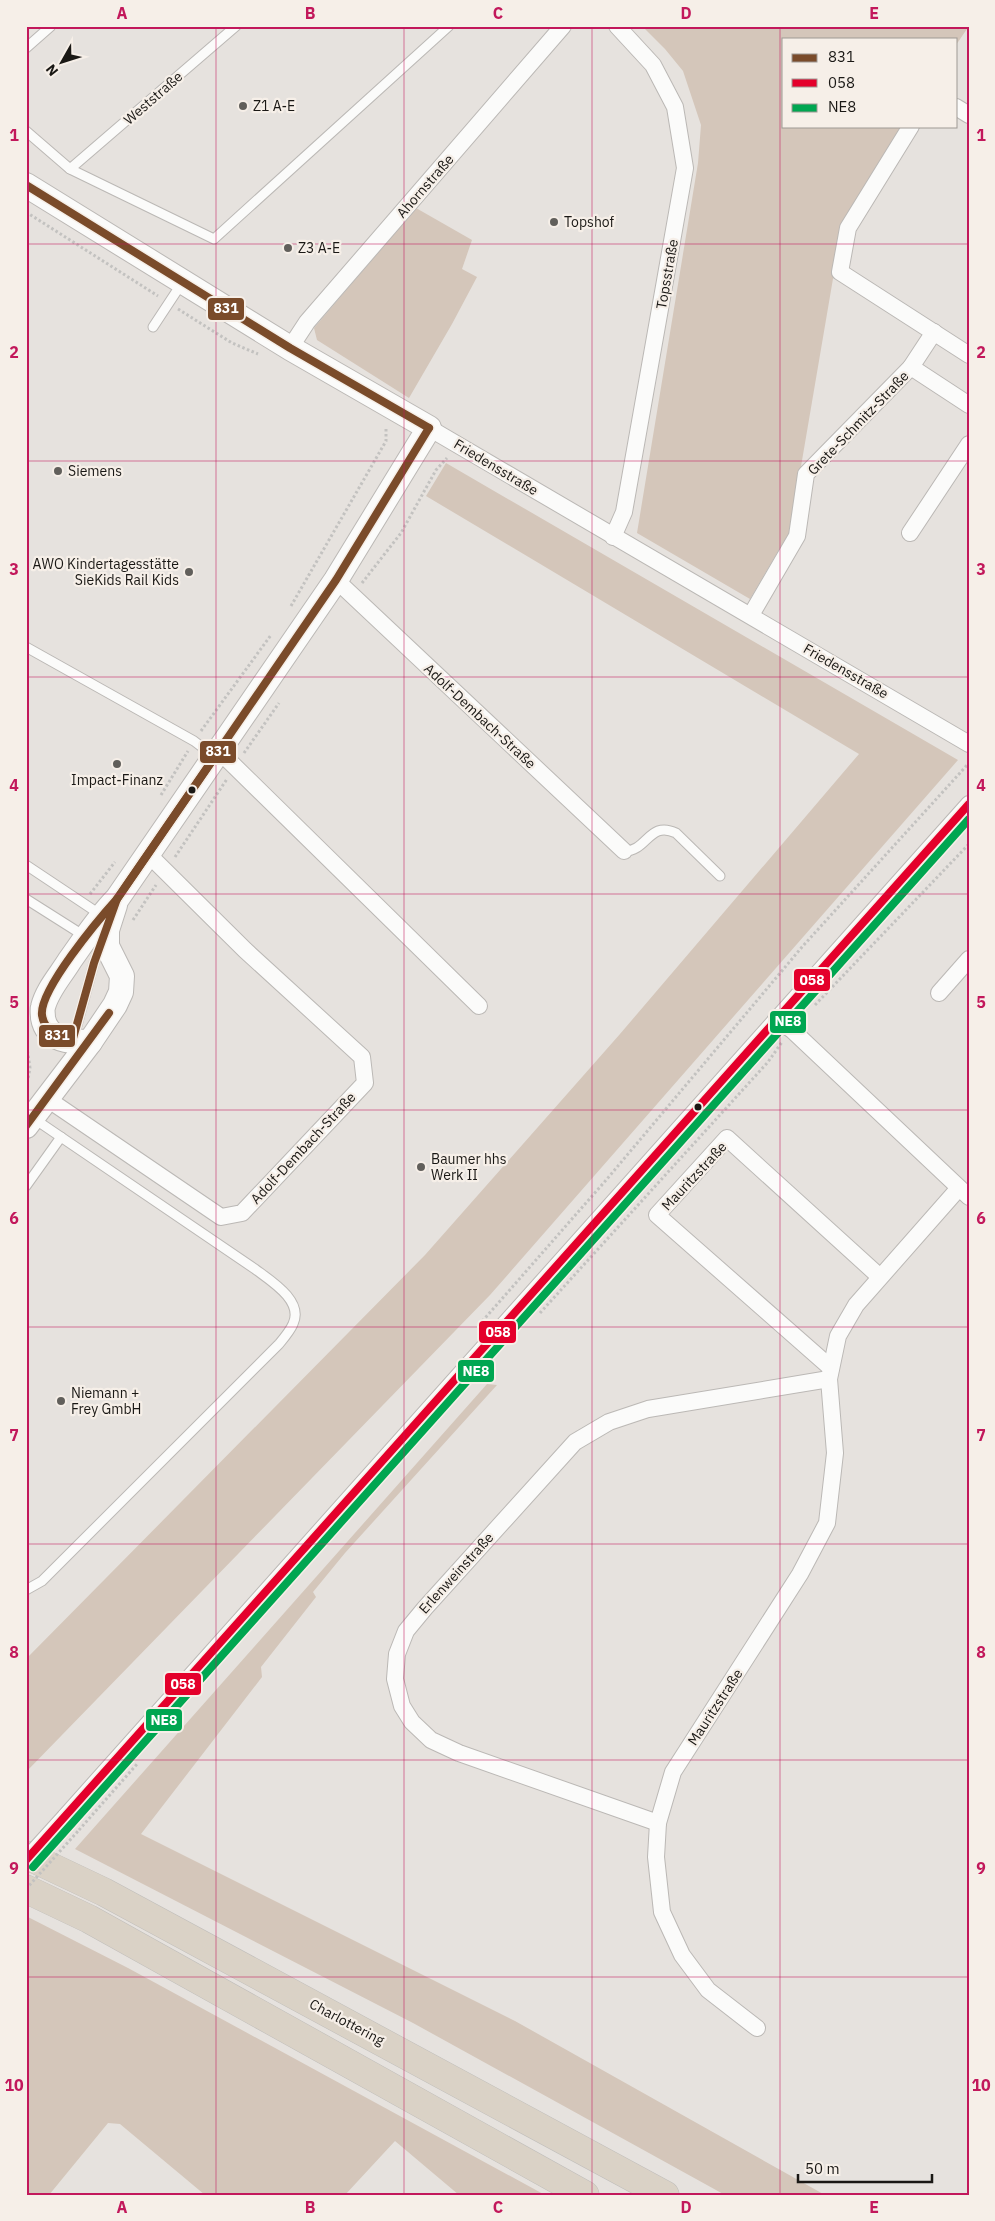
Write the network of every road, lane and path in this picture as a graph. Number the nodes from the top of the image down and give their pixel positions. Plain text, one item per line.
1 (52, 26) edge
2 (236, 26) edge
3 (449, 26) edge
4 (563, 26) edge
5 (617, 26) edge
6 (26, 48) edge
7 (958, 108) edge
8 (969, 115) edge
9 (910, 128) edge
10 (26, 131) edge
11 (70, 169) junction
12 (26, 185) edge
13 (182, 282) junction
14 (154, 327) dead end
15 (934, 332) junction
16 (290, 348) junction
17 (969, 354) edge
18 (911, 367) junction
19 (969, 405) edge
20 (382, 423) dead end
21 (429, 428) junction
22 (969, 444) edge
23 (910, 533) dead end
24 (613, 537) junction
25 (336, 580) junction
26 (287, 613) dead end
27 (751, 615) junction
28 (275, 629) dead end
29 (26, 647) edge
30 (194, 741) junction
31 (969, 744) edge
32 (217, 754) junction
33 (969, 764) edge
34 (159, 799) dead end
35 (969, 804) edge
36 (969, 844) edge
37 (624, 851) joint
38 (148, 854) junction
39 (120, 856) dead end
40 (26, 865) edge
41 (720, 876) dead end
42 (26, 899) edge
43 (95, 928) junction
44 (969, 959) edge
45 (939, 993) dead end
46 (479, 1006) dead end
47 (776, 1019) junction
48 (792, 1030) junction
49 (26, 1041) edge
50 (74, 1041) junction
51 (43, 1091) edge
52 (28, 1119) edge
53 (60, 1137) junction
54 (26, 1186) edge
55 (964, 1192) edge
56 (880, 1277) junction
57 (536, 1318) dead end
58 (478, 1326) dead end
59 (830, 1373) junction
60 (26, 1590) edge
61 (141, 1760) dead end
62 (658, 1823) junction
63 (26, 1854) edge
64 (26, 1860) edge
65 (26, 1889) edge
66 (757, 2028) dead end
67 (585, 2195) edge
68 (665, 2195) edge

1 - 6 lane
2 - 11 lane, Weststraße
3 - 11 lane
4 - 16 street, Ahornstraße
5 - 24 street, Topsstraße
7 - 8 street
9 - 15 street
10 - 11 lane
12 - 13 main road, Friedensstraße
13 - 14 lane
13 - 16 main road, Friedensstraße
15 - 17 street
15 - 18 street, Grete-Schmitz-Straße
16 - 21 main road, Friedensstraße
18 - 19 street, Grete-Schmitz-Straße
18 - 27 street, Grete-Schmitz-Straße
20 - 26 path
21 - 24 street, Friedensstraße
21 - 25 main road
22 - 23 street
24 - 27 street, Friedensstraße
25 - 32 main road
25 - 37 street, Adolf-Dembach-Straße
27 - 31 street, Friedensstraße
28 - 30 path
29 - 30 lane
30 - 32 lane
30 - 34 path
32 - 38 main road
32 - 46 street
33 - 58 path
35 - 47 street
36 - 48 path
37 - 41 lane
38 - 43 main road
38 - 51 street, Adolf-Dembach-Straße
39 - 43 path
40 - 43 lane
42 - 43 lane
43 - 50 lane
43 - 50 main road
43 - 50 main road
44 - 45 street
47 - 48 street
47 - 64 street, bridge
48 - 55 street
48 - 57 path
49 - 51 path
50 - 51 main road
51 - 52 main road
52 - 53 lane
53 - 54 lane
53 - 60 lane
55 - 56 street, Mauritzstraße
56 - 59 street, Mauritzstraße
56 - 59 street, Mauritzstraße
59 - 62 street, Mauritzstraße
59 - 62 street, Erlenweinstraße
61 - 65 path, bridge
62 - 66 street, Mauritzstraße
63 - 68 highway, Charlottering
65 - 67 highway

